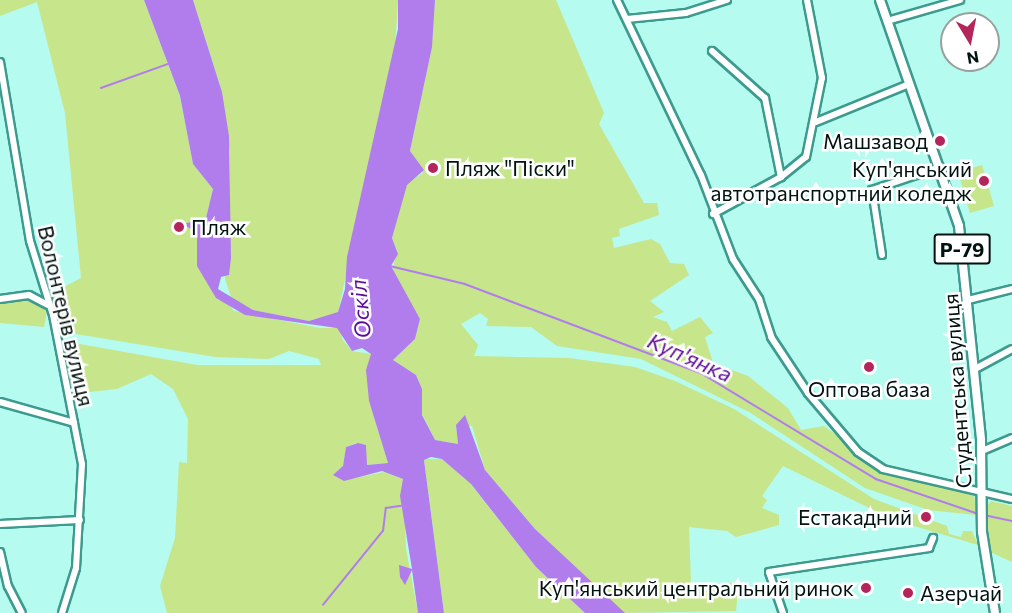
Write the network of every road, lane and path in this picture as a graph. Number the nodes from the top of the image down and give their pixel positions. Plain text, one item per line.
1 (617, 0) edge
2 (727, 0) edge
3 (807, 0) edge
4 (880, 0) edge
5 (960, 0) edge
6 (627, 19) junction
7 (887, 21) junction
8 (712, 51) dead end
9 (0, 62) edge
10 (909, 84) junction
11 (816, 122) junction
12 (940, 167) junction
13 (781, 177) junction
14 (713, 214) junction
15 (882, 255) dead end
16 (1012, 289) edge
17 (0, 299) edge
18 (968, 300) junction
19 (48, 305) junction
20 (1012, 349) edge
21 (975, 369) junction
22 (0, 402) edge
23 (74, 423) junction
24 (1012, 438) edge
25 (982, 451) junction
26 (983, 495) junction
27 (1012, 499) edge
28 (80, 520) junction
29 (0, 524) edge
30 (933, 538) dead end
31 (0, 552) edge
32 (22, 613) edge
33 (62, 613) edge
34 (783, 613) edge
35 (995, 613) edge

1 - 6 street
2 - 6 street
3 - 11 street
4 - 7 main road, Студентська вулиця / Р-79
5 - 7 street
6 - 14 street
7 - 10 main road, Студентська вулиця / Р-79
8 - 13 street
9 - 19 street, Волонтерів вулиця
10 - 11 street
10 - 12 main road, Студентська вулиця / Р-79
11 - 13 street
12 - 15 street
12 - 18 main road, Студентська вулиця / Р-79
13 - 14 street
14 - 26 street
16 - 18 street
17 - 19 street
18 - 21 main road, Студентська вулиця / Р-79
19 - 23 street, Волонтерів вулиця
20 - 21 street
21 - 25 main road, Студентська вулиця / Р-79
22 - 23 street
23 - 28 street, Волонтерів вулиця
24 - 25 street
25 - 26 main road, Студентська вулиця / Р-79
26 - 27 street
26 - 35 main road, Студентська вулиця / Р-79
28 - 29 street
28 - 33 street, Волонтерів вулиця
30 - 34 street
31 - 32 street

